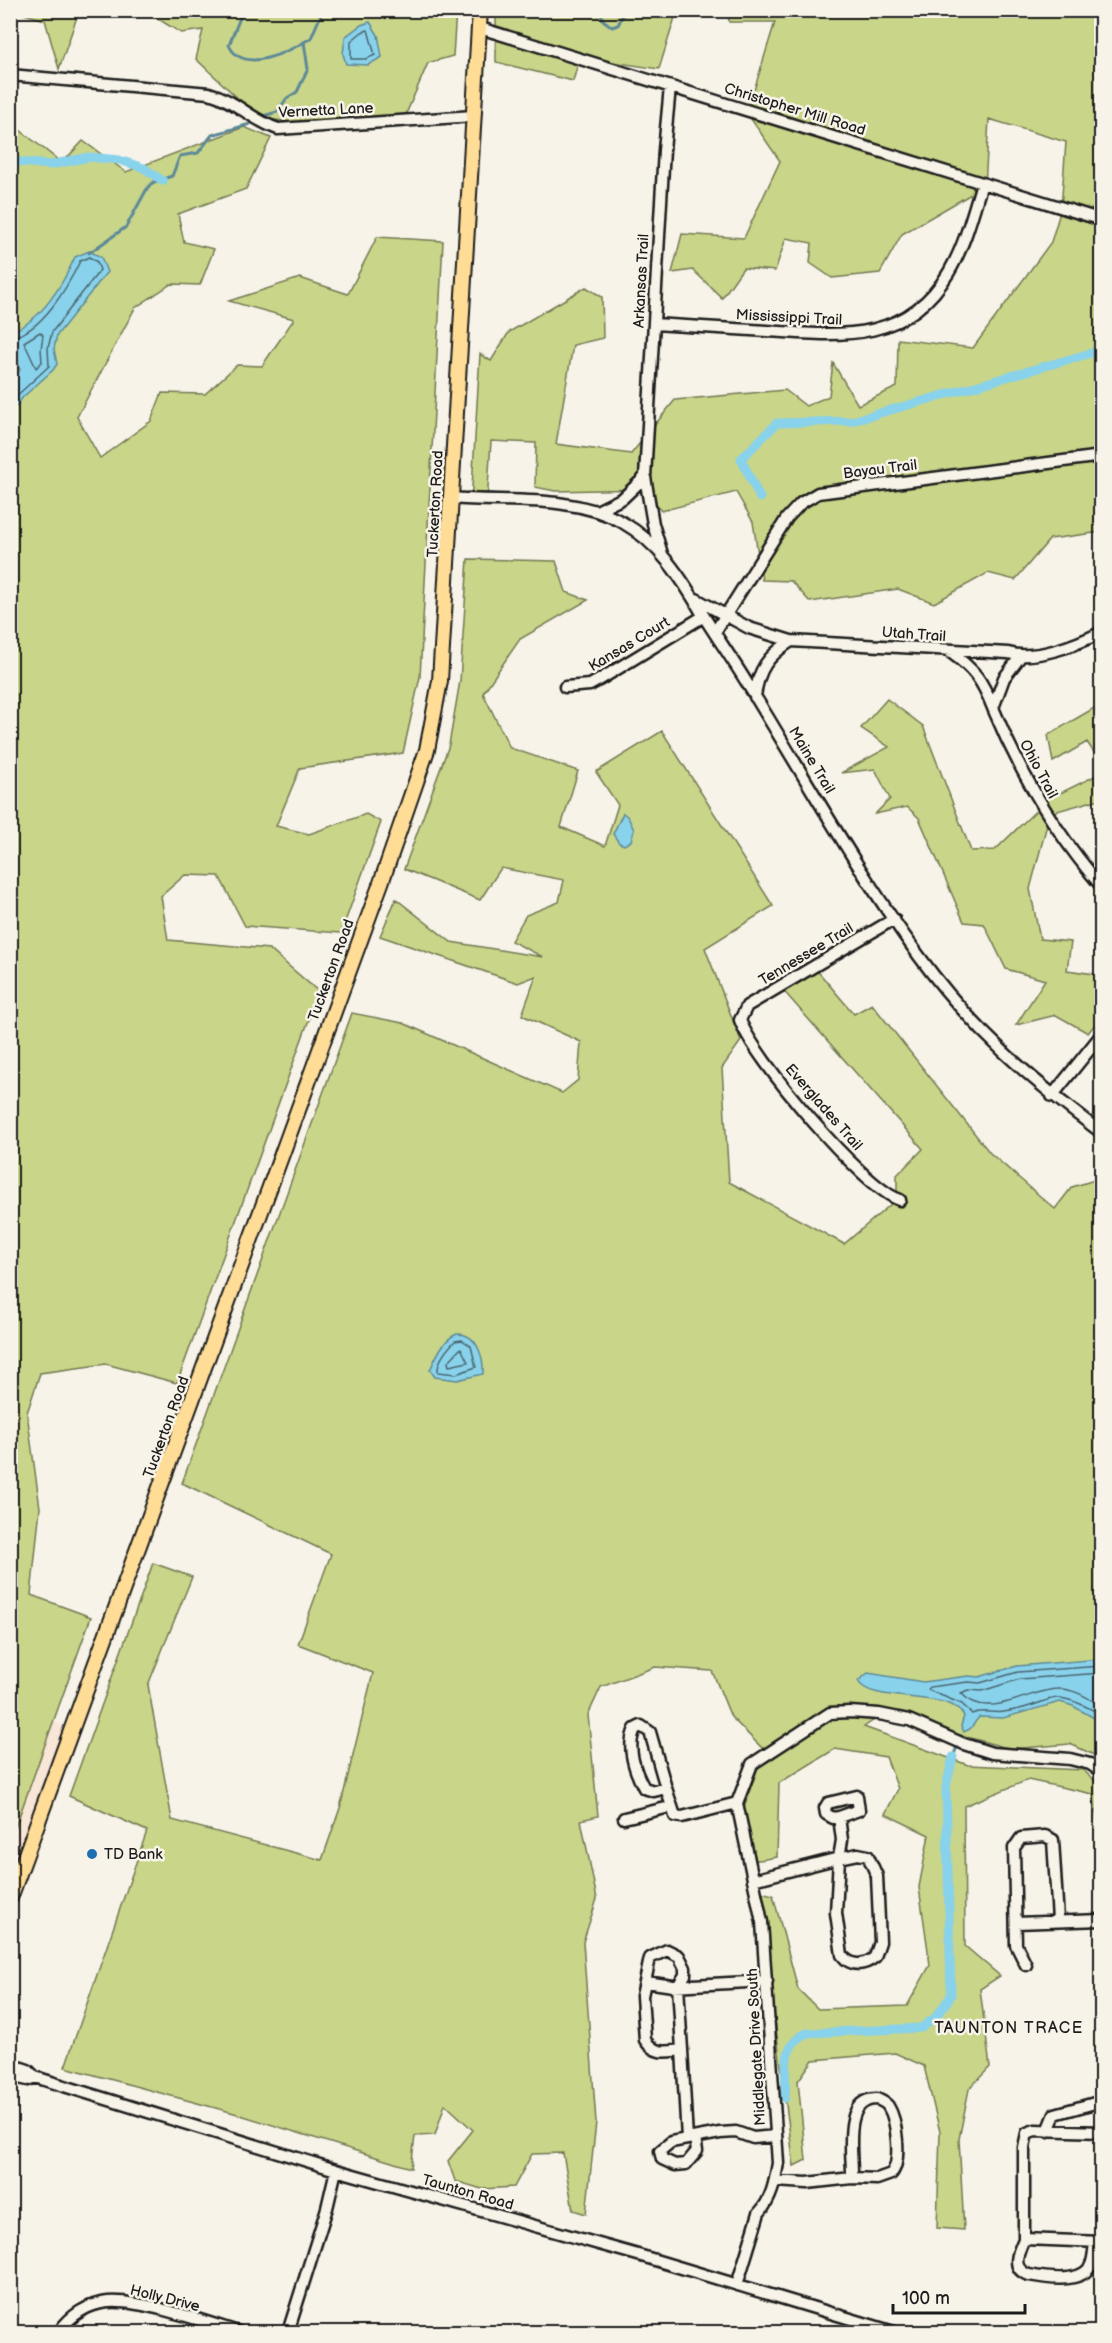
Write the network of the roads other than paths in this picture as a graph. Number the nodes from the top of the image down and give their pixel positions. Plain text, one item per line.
1 (480, 10) edge
2 (480, 28) junction
3 (10, 75) edge
4 (670, 87) junction
5 (474, 116) junction
6 (982, 183) junction
7 (1101, 220) edge
8 (654, 324) junction
9 (1101, 456) edge
10 (645, 477) junction
11 (452, 498) junction
12 (597, 511) junction
13 (662, 554) junction
14 (695, 599) junction
15 (704, 616) junction
16 (726, 616) junction
17 (715, 632) junction
18 (1101, 632) edge
19 (790, 642) junction
20 (948, 650) junction
21 (1020, 657) junction
22 (565, 687) dead end
23 (755, 696) junction
24 (993, 708) junction
25 (1101, 886) edge
26 (894, 919) junction
27 (740, 1020) joint
28 (1101, 1034) edge
29 (1052, 1096) junction
30 (1101, 1133) edge
31 (900, 1200) dead end
32 (1101, 1772) edge
33 (666, 1788) junction
34 (737, 1803) junction
35 (670, 1807) junction
36 (839, 1816) dead end
37 (624, 1818) dead end
38 (839, 1858) junction
39 (753, 1880) junction
40 (10, 1898) edge
41 (1058, 1920) junction
42 (1101, 1920) edge
43 (1016, 1923) junction
44 (1026, 1965) dead end
45 (767, 1981) junction
46 (646, 1982) junction
47 (678, 1986) junction
48 (682, 2050) junction
49 (10, 2064) edge
50 (10, 2076) edge
51 (35, 2077) junction
52 (1101, 2101) edge
53 (1048, 2131) junction
54 (1101, 2132) edge
55 (776, 2136) junction
56 (336, 2170) junction
57 (852, 2178) junction
58 (775, 2181) junction
59 (1024, 2239) junction
60 (1098, 2242) edge
61 (737, 2285) junction
62 (58, 2332) edge
63 (238, 2332) edge
64 (288, 2332) edge
65 (894, 2332) edge

1 - 2 main road, Tuckerton Road
2 - 4 street, Christopher Mill Road
2 - 5 main road, Tuckerton Road
3 - 5 street, Vernetta Lane
4 - 6 street, Christopher Mill Road
4 - 8 street, Arkansas Trail
5 - 11 main road, Tuckerton Road
6 - 7 street, Christopher Mill Road
6 - 8 street, Mississippi Trail
8 - 10 street, Arkansas Trail
9 - 16 street, Bayau Trail
10 - 12 street
10 - 13 street, Arkansas Trail
11 - 12 street, Maine Trail
11 - 40 main road, Tuckerton Road
12 - 13 street, Maine Trail
13 - 14 street, Maine Trail
14 - 15 street, Maine Trail
14 - 16 street, Utah Trail
15 - 17 street, Maine Trail
15 - 22 street, Kansas Court
16 - 17 street
16 - 19 street, Utah Trail
17 - 23 street, Maine Trail
18 - 21 street, Utah Trail
19 - 20 street, Utah Trail
19 - 23 street
20 - 21 street, Utah Trail
20 - 24 street, Ohio Trail
21 - 24 street
23 - 26 street, Maine Trail
24 - 25 street, Ohio Trail
26 - 27 street, Tennessee Trail
26 - 29 street, Maine Trail
27 - 31 street, Everglades Trail
28 - 29 street
29 - 30 street, Maine Trail
32 - 34 street
33 - 33 street
33 - 35 street
34 - 35 street
34 - 39 street, Middlegate Drive South
35 - 37 street
36 - 38 street
38 - 38 street
38 - 39 street
39 - 45 street, Middlegate Drive South
41 - 42 street
41 - 43 street
41 - 43 street
43 - 44 street
45 - 47 street
45 - 55 street, Middlegate Drive South
46 - 47 street
46 - 47 street
46 - 48 street
47 - 48 street
48 - 55 street
49 - 51 street, Taunton Road
50 - 51 street, Taunton Road
51 - 56 street, Taunton Road
52 - 53 street
53 - 54 street
53 - 59 street
55 - 58 street, Middlegate Drive South
56 - 61 street, Taunton Road
56 - 64 street
57 - 57 street
57 - 58 street
58 - 61 street, Middlegate Drive South
59 - 60 street
59 - 60 street
61 - 65 street, Taunton Road
62 - 63 street, Holly Drive

